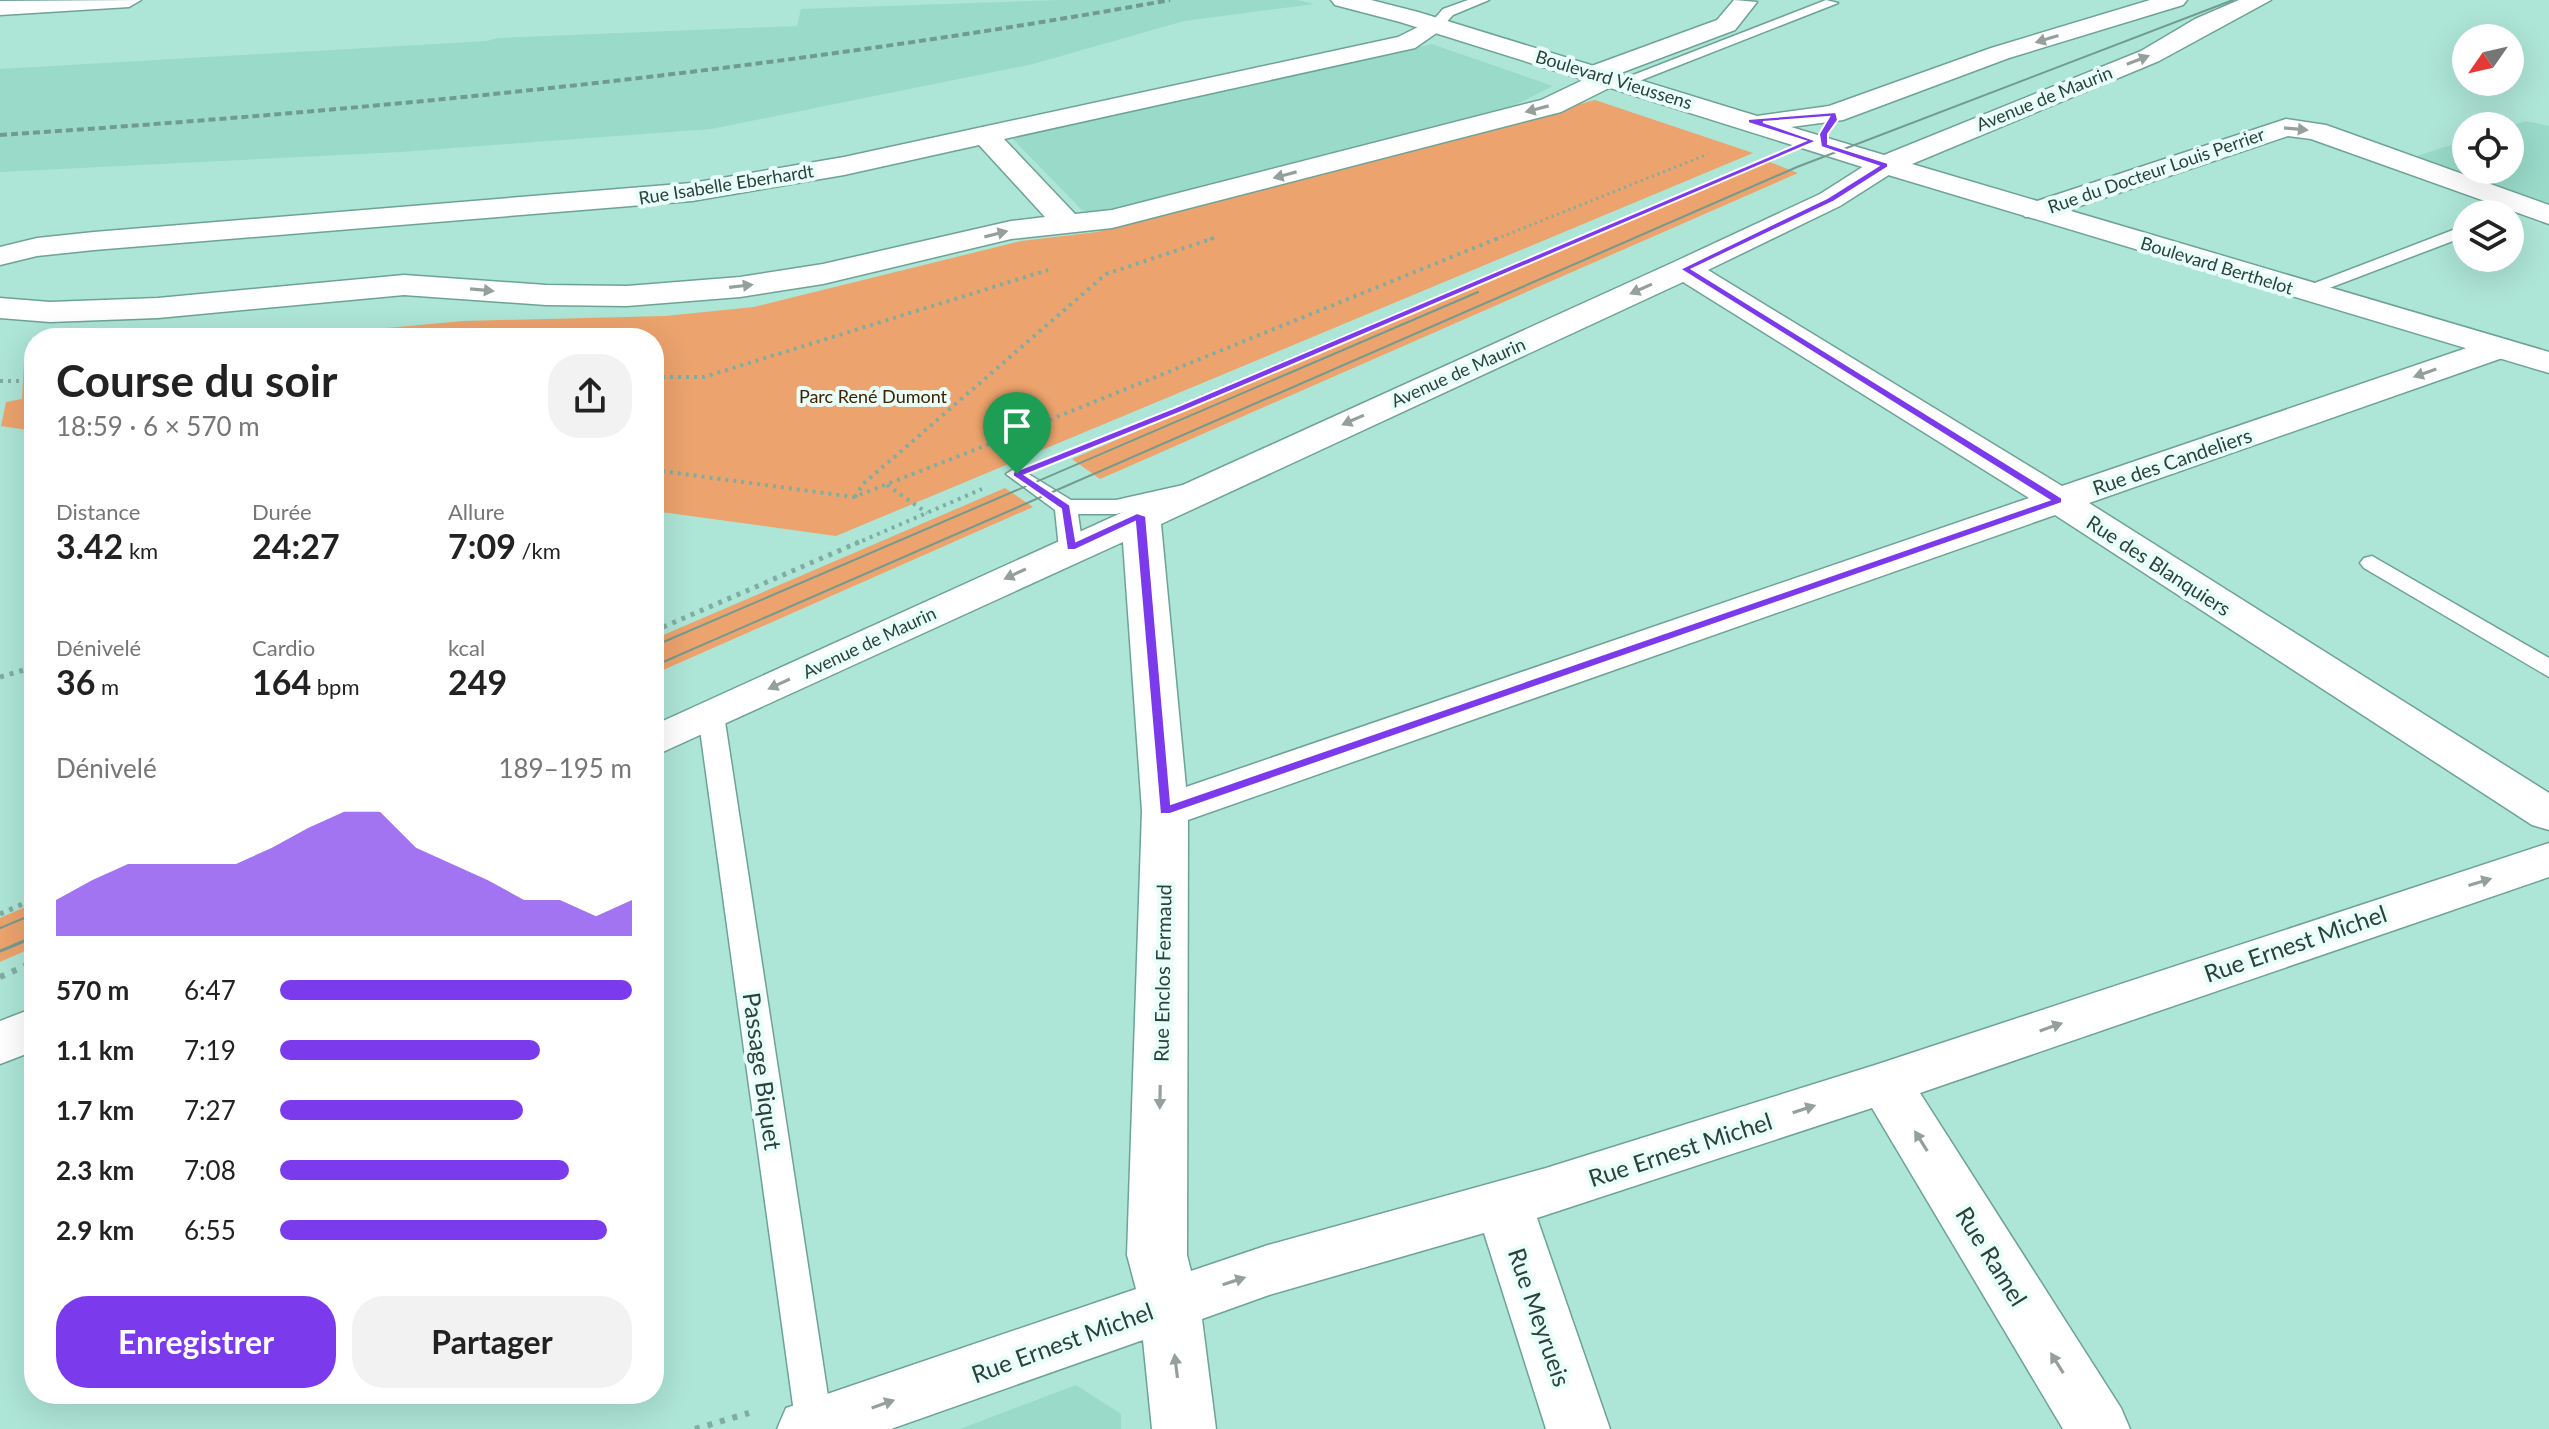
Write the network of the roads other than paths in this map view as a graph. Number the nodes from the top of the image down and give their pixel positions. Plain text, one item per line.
1 (129, 0) edge
2 (1343, 0) edge
3 (1482, 0) edge
4 (2175, 0) edge
5 (2259, 0) edge
6 (1745, 2) dead end
7 (1831, 3) dead end
8 (0, 8) edge
9 (1436, 25) junction
10 (1609, 78) junction
11 (1833, 114) junction
12 (1750, 121) junction
13 (984, 134) junction
14 (1819, 143) junction
15 (1885, 165) junction
16 (2036, 211) junction
17 (2528, 212) edge
18 (1069, 225) junction
19 (2452, 235) edge
20 (0, 256) edge
21 (1685, 269) junction
22 (2304, 291) junction
23 (0, 308) edge
24 (2499, 348) junction
25 (2549, 363) edge
26 (1017, 474) road end
27 (1206, 486) junction
28 (2058, 500) junction
29 (1066, 507) junction
30 (1141, 516) junction
31 (1071, 548) junction
32 (2372, 563) dead end
33 (2549, 669) edge
34 (711, 715) junction
35 (664, 737) edge
36 (1165, 811) junction
37 (2549, 814) edge
38 (2549, 860) edge
39 (24, 1033) edge
40 (0, 1044) edge
41 (1885, 1083) junction
42 (1504, 1205) junction
43 (1170, 1303) junction
44 (812, 1428) edge
45 (1184, 1429) edge
46 (1578, 1429) edge
47 (2098, 1429) edge

1 - 8 street
2 - 9 street, Boulevard Vieussens
3 - 9 lane
4 -> 11 street
15 -> 5 street, Avenue de Maurin
6 - 10 street
7 - 10 lane
9 - 10 street, Boulevard Vieussens
9 - 13 street, Rue Isabelle Eberhardt
10 - 12 street, Boulevard Vieussens
10 -> 18 street
11 - 12 street
11 - 14 street
12 - 14 street, Boulevard Vieussens
13 - 18 street
13 - 20 street, Rue Isabelle Eberhardt
14 - 15 street, Boulevard Vieussens
15 - 16 street, Boulevard Berthelot
15 - 21 street, Avenue de Maurin
16 -> 17 street, Rue du Docteur Louis Perrier
16 - 22 street, Boulevard Berthelot
23 -> 18 street
19 - 22 lane
21 -> 27 street, Avenue de Maurin
21 - 28 street, Rue des Blanquiers
22 - 24 street, Boulevard Berthelot
24 - 25 street, Boulevard Berthelot
24 -> 28 street, Rue des Candeliers
26 - 29 lane
27 - 29 lane
27 - 30 street, Avenue de Maurin
28 - 36 street, Rue des Candeliers
28 - 37 street, Rue des Blanquiers
29 - 31 lane
30 - 31 street, Avenue de Maurin
30 - 36 street, Rue Enclos Fermaud
31 -> 34 street, Avenue de Maurin
32 - 33 lane
34 - 35 street, Avenue de Maurin
34 - 44 lane, Passage Biquet
36 -> 43 street, Rue Enclos Fermaud
41 -> 38 street, Rue Ernest Michel
39 - 40 street
42 -> 41 street, Rue Ernest Michel
47 -> 41 street, Rue Ramel
43 -> 42 street, Rue Ernest Michel
42 - 46 street, Rue Meyrueis
44 -> 43 street, Rue Ernest Michel
45 -> 43 street, Rue Enclos Fermaud

